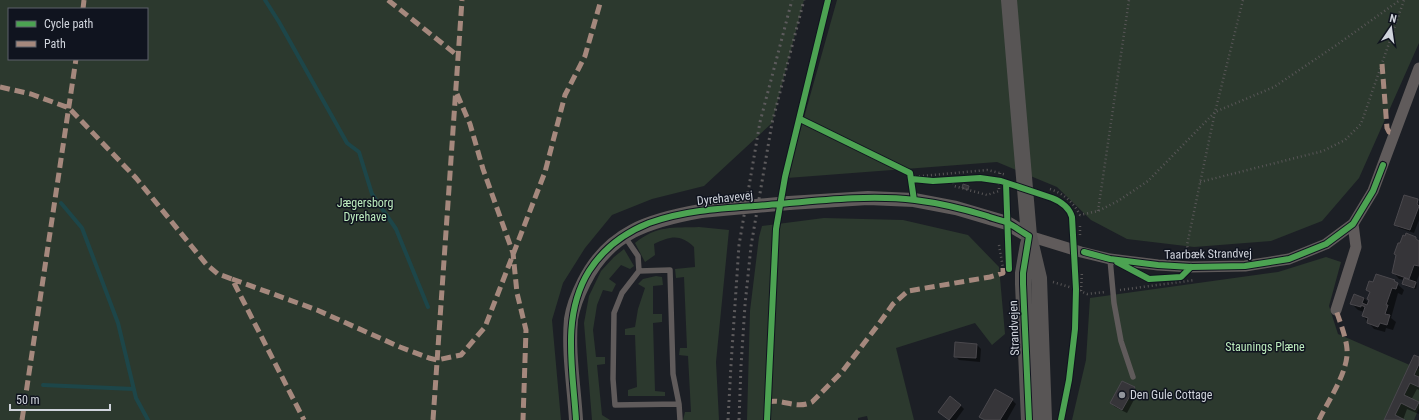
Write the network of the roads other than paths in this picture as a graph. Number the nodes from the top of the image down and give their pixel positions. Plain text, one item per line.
1 (1009, 0) edge
2 (1419, 68) edge
3 (1353, 224) junction
4 (624, 235) junction
5 (1029, 236) junction
6 (1110, 259) junction
7 (639, 271) junction
8 (1336, 310) dead end
9 (1133, 377) dead end
10 (679, 404) junction
11 (576, 420) edge
12 (680, 420) edge
13 (1029, 420) edge
14 (1044, 420) edge

1 - 5 main road, Strandvejen
2 - 3 street, Taarbæk Strandvej
3 - 6 street, Taarbæk Strandvej
3 - 8 street
4 - 5 street, Dyrehavevej, bridge
4 - 7 lane
4 - 11 street, Dyrehavevej
5 - 6 street, Taarbæk Strandvej
5 - 13 main road, Strandvejen
5 - 14 main road, Strandvejen
6 - 9 lane
7 - 10 lane
7 - 10 lane
10 - 12 lane

